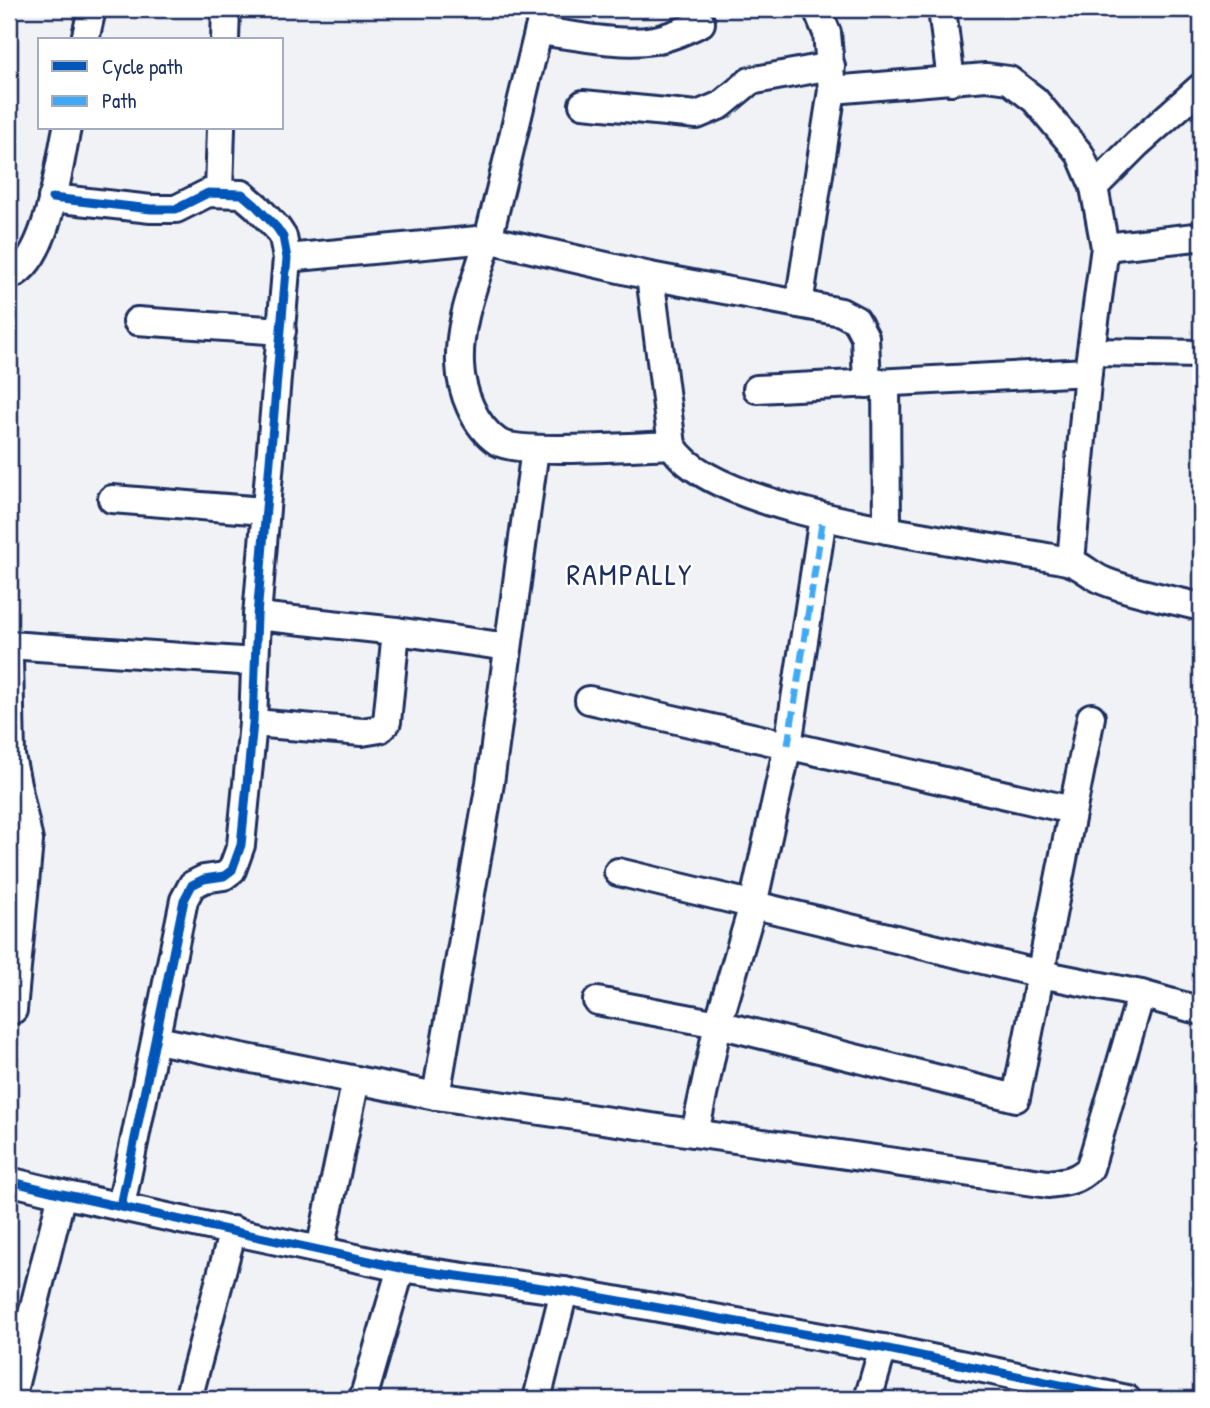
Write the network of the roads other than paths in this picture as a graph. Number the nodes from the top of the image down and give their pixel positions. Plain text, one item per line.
1 (92, 9) edge
2 (226, 9) edge
3 (817, 9) edge
4 (942, 9) edge
5 (541, 20) edge
6 (701, 23) dead end
7 (85, 38) edge
8 (225, 38) edge
9 (831, 78) junction
10 (951, 81) junction
11 (1201, 87) edge
12 (583, 104) dead end
13 (67, 130) edge
14 (221, 130) edge
15 (1094, 187) junction
16 (219, 192) junction
17 (52, 198) junction
18 (1196, 237) dead end
19 (488, 239) junction
20 (1105, 247) junction
21 (287, 258) junction
22 (9, 276) edge
23 (650, 276) junction
24 (799, 304) junction
25 (137, 321) dead end
26 (282, 331) junction
27 (1201, 354) edge
28 (1090, 362) junction
29 (877, 383) junction
30 (757, 389) dead end
31 (672, 445) junction
32 (535, 449) junction
33 (112, 499) dead end
34 (265, 512) junction
35 (823, 517) junction
36 (887, 530) junction
37 (1071, 561) junction
38 (1201, 607) edge
39 (257, 616) junction
40 (396, 631) junction
41 (9, 645) edge
42 (508, 647) junction
43 (9, 659) edge
44 (255, 662) junction
45 (589, 700) dead end
46 (1091, 717) dead end
47 (253, 723) junction
48 (788, 746) junction
49 (1072, 810) junction
50 (618, 872) dead end
51 (752, 905) junction
52 (1041, 974) junction
53 (1141, 994) junction
54 (597, 1001) dead end
55 (9, 1009) edge
56 (1201, 1012) edge
57 (718, 1024) junction
58 (157, 1040) junction
59 (356, 1080) junction
60 (436, 1096) junction
61 (695, 1133) junction
62 (9, 1181) edge
63 (62, 1194) junction
64 (121, 1206) junction
65 (233, 1230) junction
66 (320, 1250) junction
67 (401, 1268) junction
68 (564, 1291) junction
69 (18, 1335) edge
70 (883, 1348) junction
71 (11, 1399) edge
72 (188, 1399) edge
73 (363, 1399) edge
74 (537, 1399) edge
75 (867, 1399) edge
76 (1127, 1399) edge

1 - 7 street
2 - 8 street
3 - 9 street
4 - 10 street
5 - 6 street
5 - 19 street
9 - 10 street
9 - 12 street
9 - 24 street
10 - 15 street
11 - 15 street
13 - 17 street
14 - 16 street
15 - 20 street
16 - 17 street
16 - 21 street
17 - 22 street
18 - 20 street
19 - 21 street
19 - 23 street
19 - 32 street
20 - 28 street
21 - 26 street
23 - 24 street
23 - 31 street
24 - 29 street
25 - 26 street
26 - 34 street
27 - 28 street
28 - 29 street
28 - 37 street
29 - 30 street
29 - 36 street
31 - 32 street
31 - 35 street
32 - 42 street
33 - 34 street
34 - 39 street
35 - 36 street
35 - 48 street
36 - 37 street
37 - 38 street
39 - 40 street
39 - 44 street
40 - 42 street
40 - 47 street
41 - 44 street
42 - 60 street
43 - 55 street
44 - 47 street
45 - 48 street
46 - 49 street
47 - 58 street
48 - 49 street
48 - 51 street
49 - 52 street
50 - 51 street
51 - 52 street
51 - 57 street
52 - 53 street
52 - 57 street
53 - 56 street
53 - 61 street
54 - 57 street
57 - 61 street
58 - 59 street
58 - 64 street
59 - 60 street
59 - 66 street
60 - 61 street
62 - 63 street
63 - 64 street
63 - 69 street
64 - 65 street
65 - 66 street
65 - 72 street
66 - 67 street
67 - 68 street
67 - 73 street
68 - 70 street
68 - 74 street
69 - 71 street
70 - 75 street
70 - 76 street

